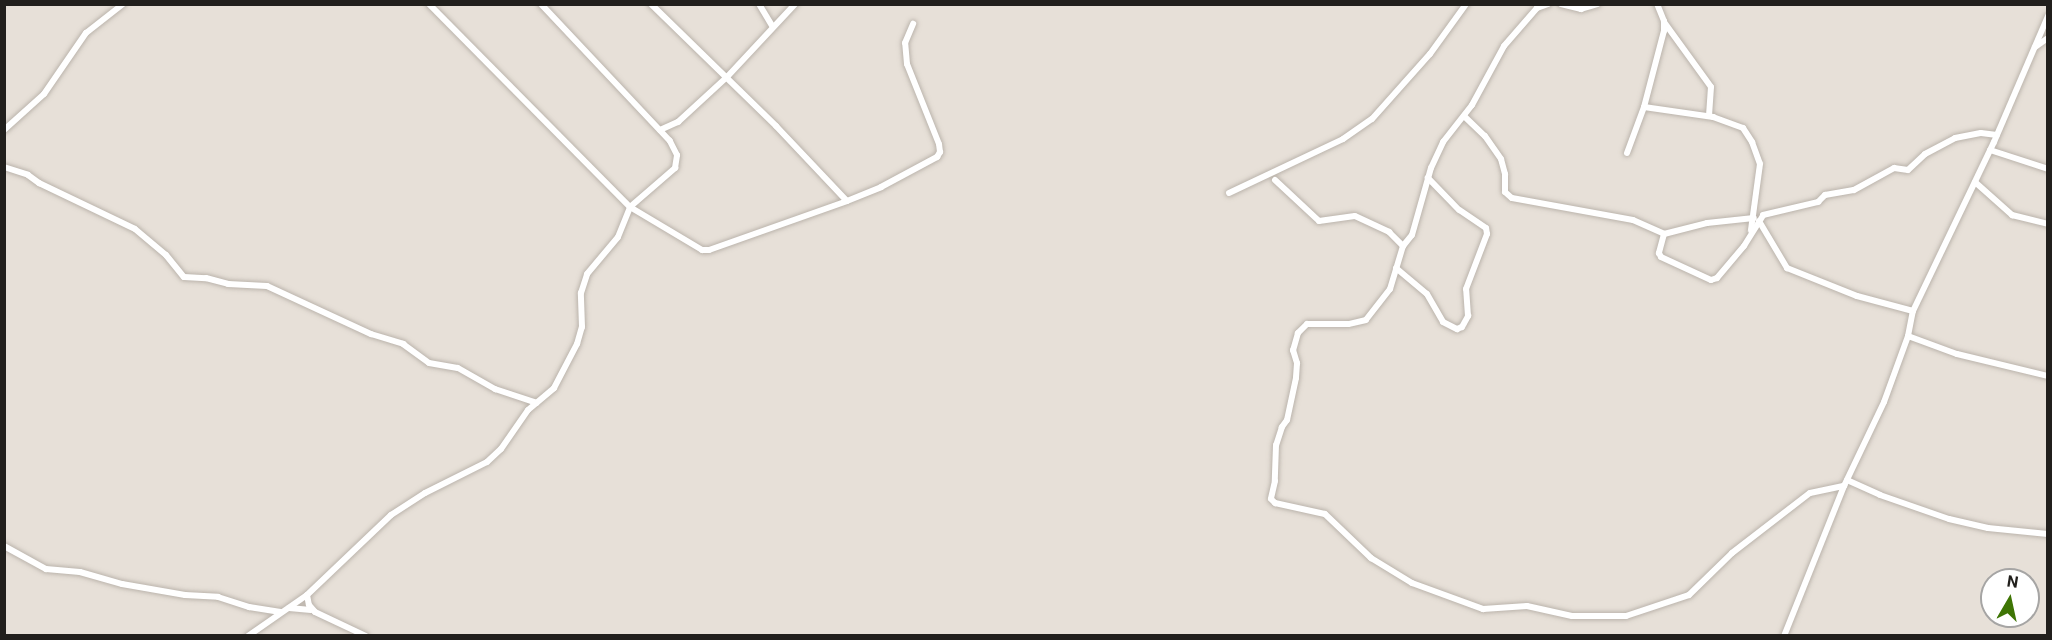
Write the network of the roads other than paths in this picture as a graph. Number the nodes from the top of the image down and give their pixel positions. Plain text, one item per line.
1 (123, 4) edge
2 (429, 4) edge
3 (541, 4) edge
4 (651, 4) edge
5 (759, 4) edge
6 (795, 4) edge
7 (1466, 4) edge
8 (1548, 4) edge
9 (1561, 4) edge
10 (1598, 4) edge
11 (1657, 4) edge
12 (2048, 16) edge
13 (1664, 21) junction
14 (913, 24) dead end
15 (773, 27) junction
16 (2048, 38) edge
17 (2035, 47) junction
18 (727, 77) junction
19 (1644, 107) junction
20 (1464, 116) junction
21 (1709, 116) junction
22 (4, 130) edge
23 (660, 130) junction
24 (1997, 135) junction
25 (1990, 150) junction
26 (1627, 153) dead end
27 (4, 167) edge
28 (2048, 169) edge
29 (1428, 178) junction
30 (1275, 180) dead end
31 (1975, 182) junction
32 (1228, 193) dead end
33 (847, 201) junction
34 (630, 207) junction
35 (1758, 218) junction
36 (2048, 224) edge
37 (1664, 234) junction
38 (1403, 246) junction
39 (1396, 268) junction
40 (1913, 311) junction
41 (1908, 336) junction
42 (2048, 376) edge
43 (537, 403) junction
44 (1846, 483) junction
45 (2048, 534) edge
46 (4, 546) edge
47 (307, 595) junction
48 (311, 609) junction
49 (285, 610) junction
50 (248, 636) edge
51 (366, 636) edge
52 (1784, 636) edge

1 - 22 street
2 - 34 street
3 - 23 street
4 - 18 street
5 - 15 street
6 - 15 street
7 - 32 street
8 - 20 street
9 - 10 street
11 - 13 street
12 - 17 street
13 - 19 street
13 - 21 street
14 - 33 street
15 - 18 street
16 - 17 street
17 - 24 street
18 - 23 street
18 - 33 street
19 - 21 street
19 - 26 street
20 - 29 street
20 - 37 street
21 - 35 street
23 - 34 street
24 - 25 street
24 - 35 street
25 - 28 street
25 - 31 street
27 - 43 street
29 - 38 street
29 - 39 street
30 - 38 street
31 - 36 street
31 - 40 street
33 - 34 street
34 - 43 street
35 - 37 street
35 - 37 street
35 - 40 street
38 - 39 street
39 - 44 street
40 - 41 street
41 - 42 street
41 - 44 street
43 - 47 street
44 - 45 street
44 - 52 street
46 - 49 street
47 - 48 street
47 - 49 street
48 - 49 street
48 - 51 street
49 - 50 street

